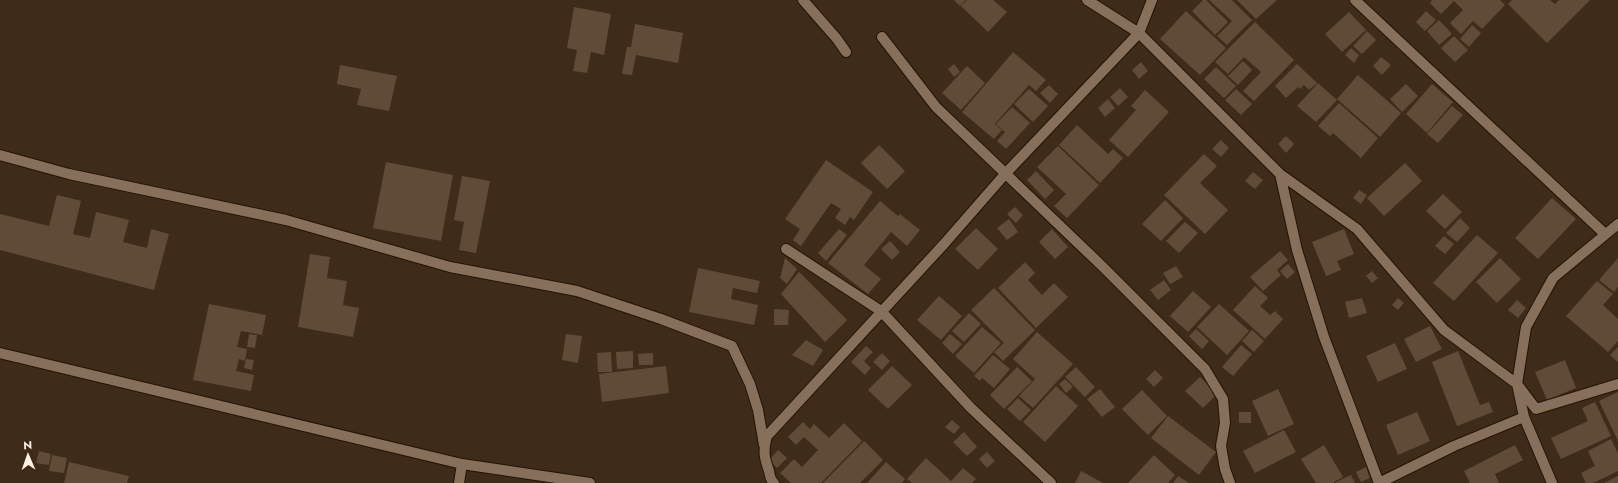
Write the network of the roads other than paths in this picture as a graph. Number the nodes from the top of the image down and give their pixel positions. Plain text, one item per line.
1 (803, 0) edge
2 (1087, 0) edge
3 (1152, 0) edge
4 (1355, 0) edge
5 (1139, 33) junction
6 (882, 37) dead end
7 (846, 52) dead end
8 (0, 155) edge
9 (1006, 173) junction
10 (1280, 174) junction
11 (1618, 224) edge
12 (1605, 234) junction
13 (786, 249) dead end
14 (881, 311) junction
15 (0, 353) edge
16 (1517, 384) junction
17 (1618, 384) edge
18 (1524, 417) junction
19 (764, 446) junction
20 (462, 464) junction
21 (1394, 480) edge
22 (771, 482) edge
23 (459, 483) edge
24 (590, 483) edge
25 (1051, 483) edge
26 (1230, 483) edge
27 (1379, 483) edge
28 (1552, 483) edge

1 - 7 street
2 - 5 street
3 - 5 street
4 - 12 street
5 - 9 street
5 - 10 street
6 - 9 street
8 - 19 street
9 - 14 street
9 - 26 street
10 - 16 street
10 - 27 street
11 - 12 street
12 - 16 street
13 - 14 street
14 - 19 street
14 - 25 street
15 - 20 street
16 - 17 street
16 - 18 street
18 - 21 street
18 - 28 street
19 - 22 street
20 - 23 street
20 - 24 street
21 - 27 street

